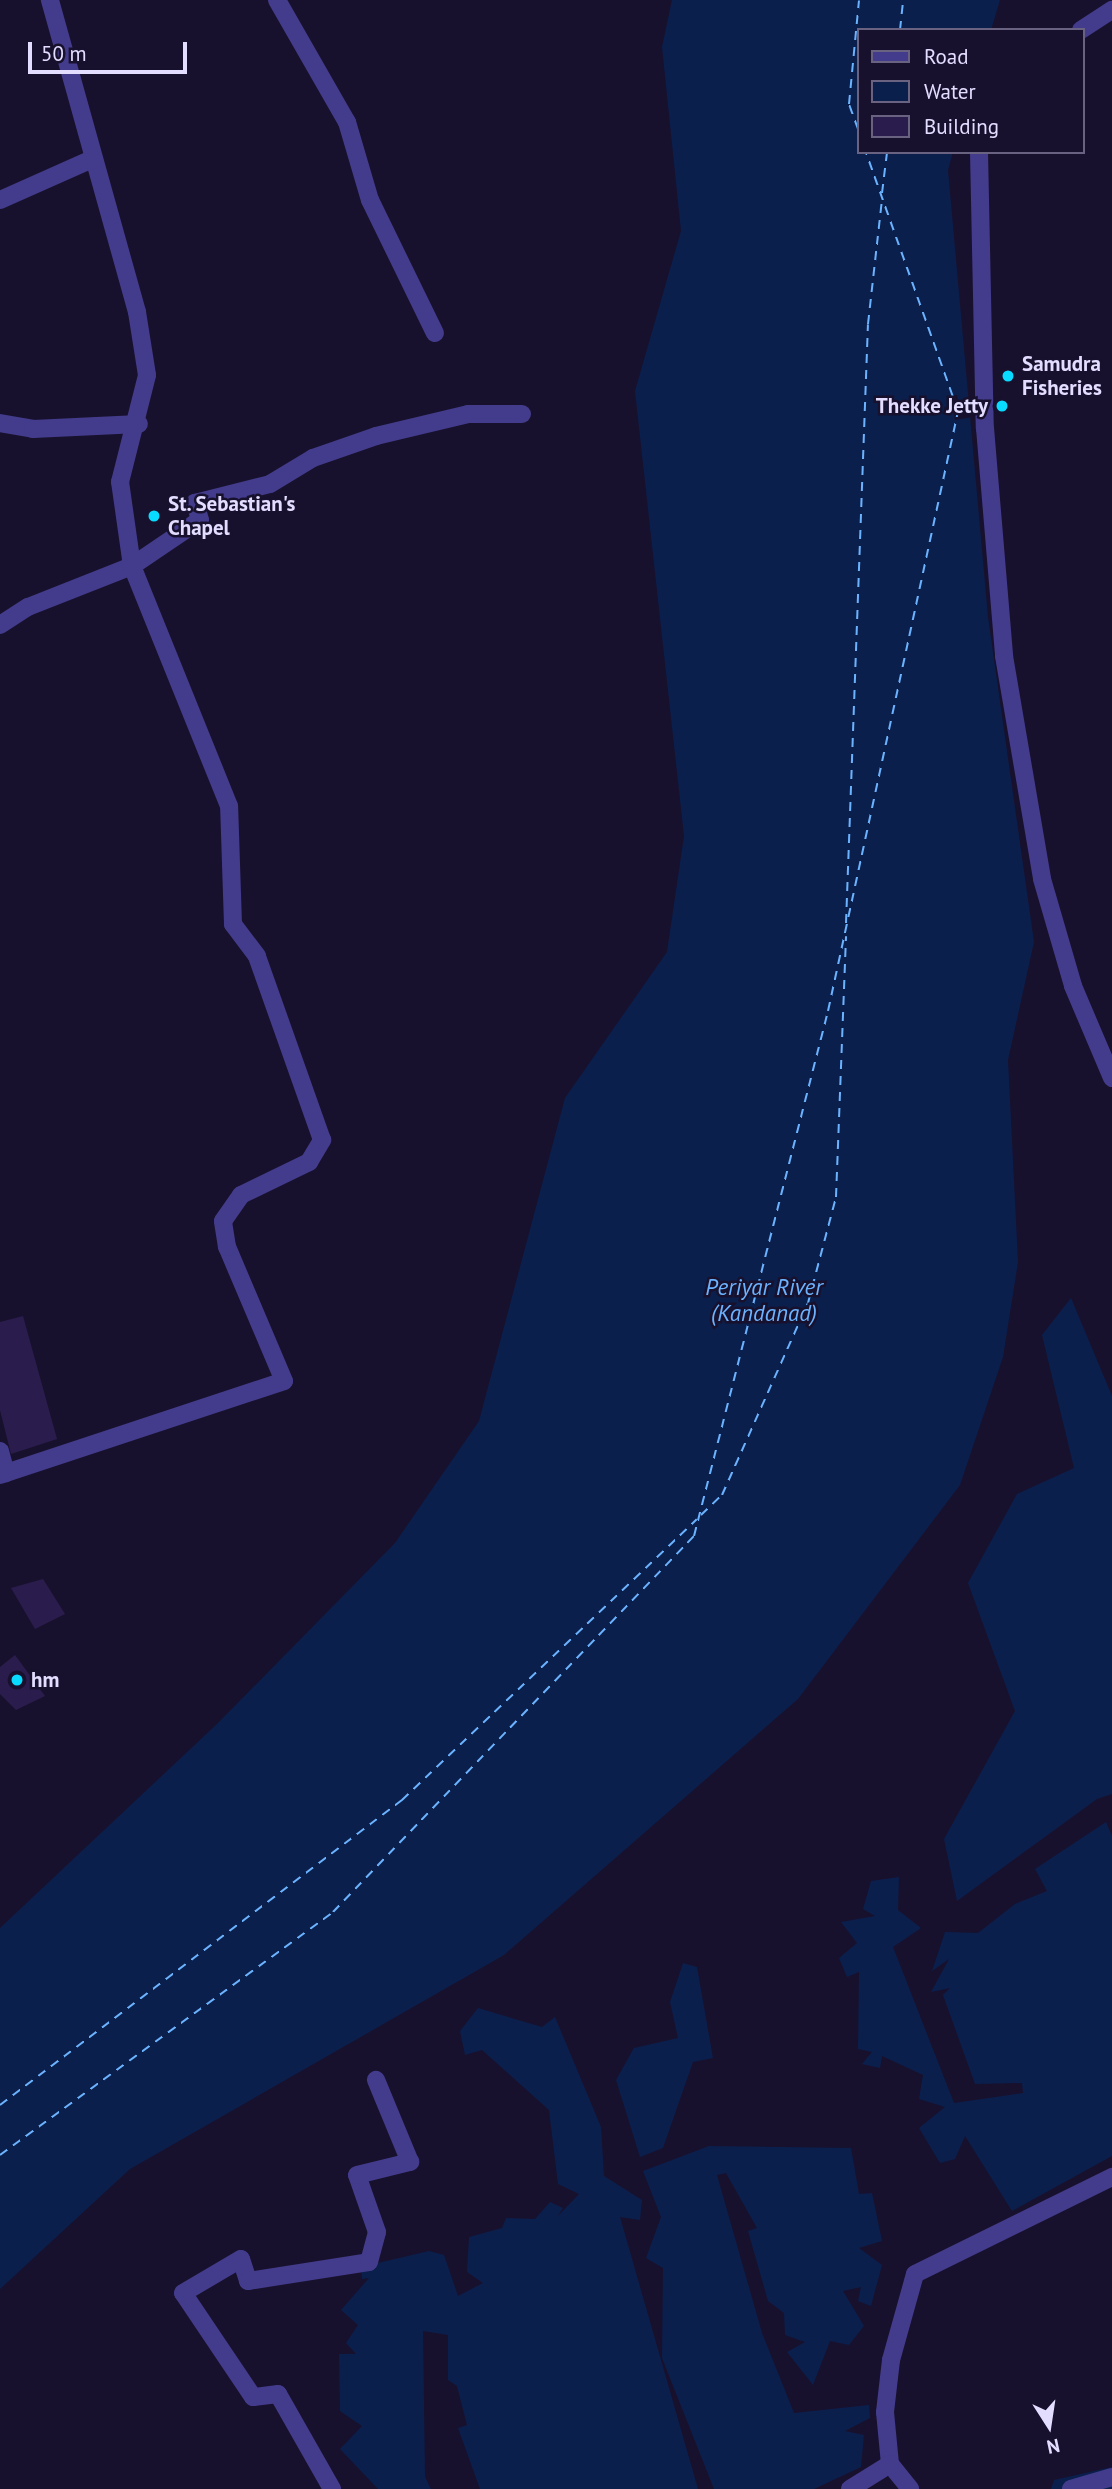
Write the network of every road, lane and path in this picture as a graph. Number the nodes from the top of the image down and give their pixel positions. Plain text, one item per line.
1 (50, 0) edge
2 (277, 0) edge
3 (1112, 10) edge
4 (1084, 28) edge
5 (979, 154) edge
6 (92, 159) junction
7 (0, 200) edge
8 (435, 333) dead end
9 (522, 414) dead end
10 (0, 424) edge
11 (139, 424) junction
12 (132, 566) junction
13 (0, 625) edge
14 (1112, 1078) edge
15 (0, 1451) edge
16 (3, 1474) edge
17 (376, 2080) dead end
18 (1112, 2177) edge
19 (890, 2463) junction
20 (1112, 2477) edge
21 (332, 2489) edge
22 (850, 2489) edge
23 (910, 2489) edge
24 (1071, 2489) edge

1 - 6 street
2 - 8 street
3 - 4 street
5 - 14 street
6 - 7 street
6 - 11 street
9 - 12 street
10 - 11 street
11 - 12 street
12 - 13 street
12 - 16 street
15 - 16 street
17 - 21 street
18 - 19 street
19 - 22 street
19 - 23 street
20 - 24 street

